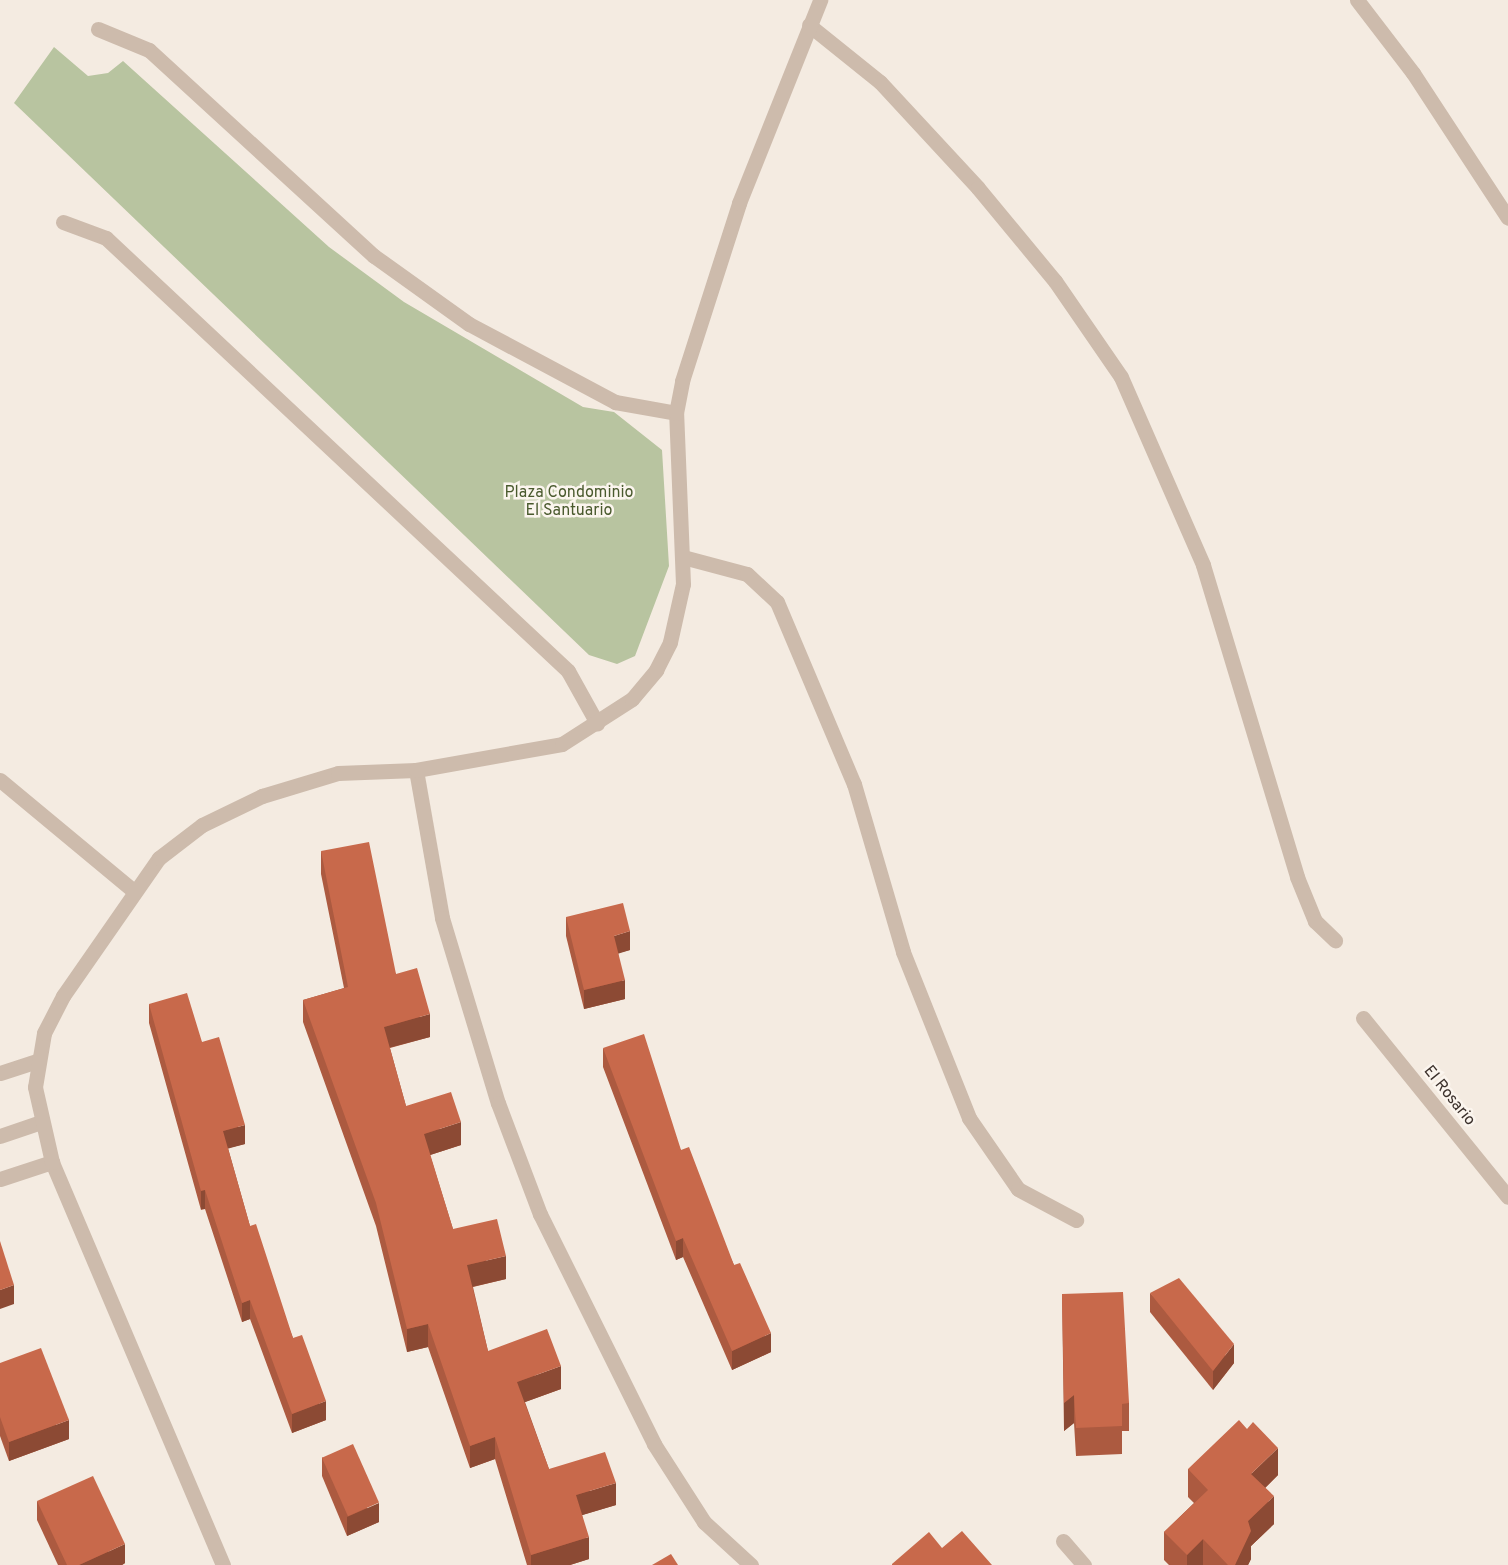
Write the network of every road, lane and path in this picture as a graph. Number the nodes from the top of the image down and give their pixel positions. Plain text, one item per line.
1 (820, 0) edge
2 (1357, 0) edge
3 (809, 25) junction
4 (98, 29) dead end
5 (1508, 218) edge
6 (63, 222) dead end
7 (676, 413) junction
8 (683, 557) junction
9 (597, 723) junction
10 (416, 770) junction
11 (0, 780) edge
12 (135, 892) junction
13 (1335, 940) dead end
14 (1363, 1018) dead end
15 (36, 1061) junction
16 (0, 1073) edge
17 (41, 1122) junction
18 (0, 1136) edge
19 (52, 1162) junction
20 (0, 1179) edge
21 (1508, 1197) edge
22 (1076, 1220) dead end
23 (1063, 1541) dead end
24 (222, 1565) edge
25 (751, 1565) edge
26 (1084, 1565) edge

1 - 3 street
2 - 5 street
3 - 7 street
3 - 13 street
4 - 7 street
6 - 9 street
7 - 8 street
8 - 9 street
8 - 22 street
9 - 10 street
10 - 12 street
10 - 25 street
11 - 12 street
12 - 15 street
14 - 21 street, El Rosario
15 - 16 street
15 - 17 street
17 - 18 street
17 - 19 street
19 - 20 street
19 - 24 street
23 - 26 street

